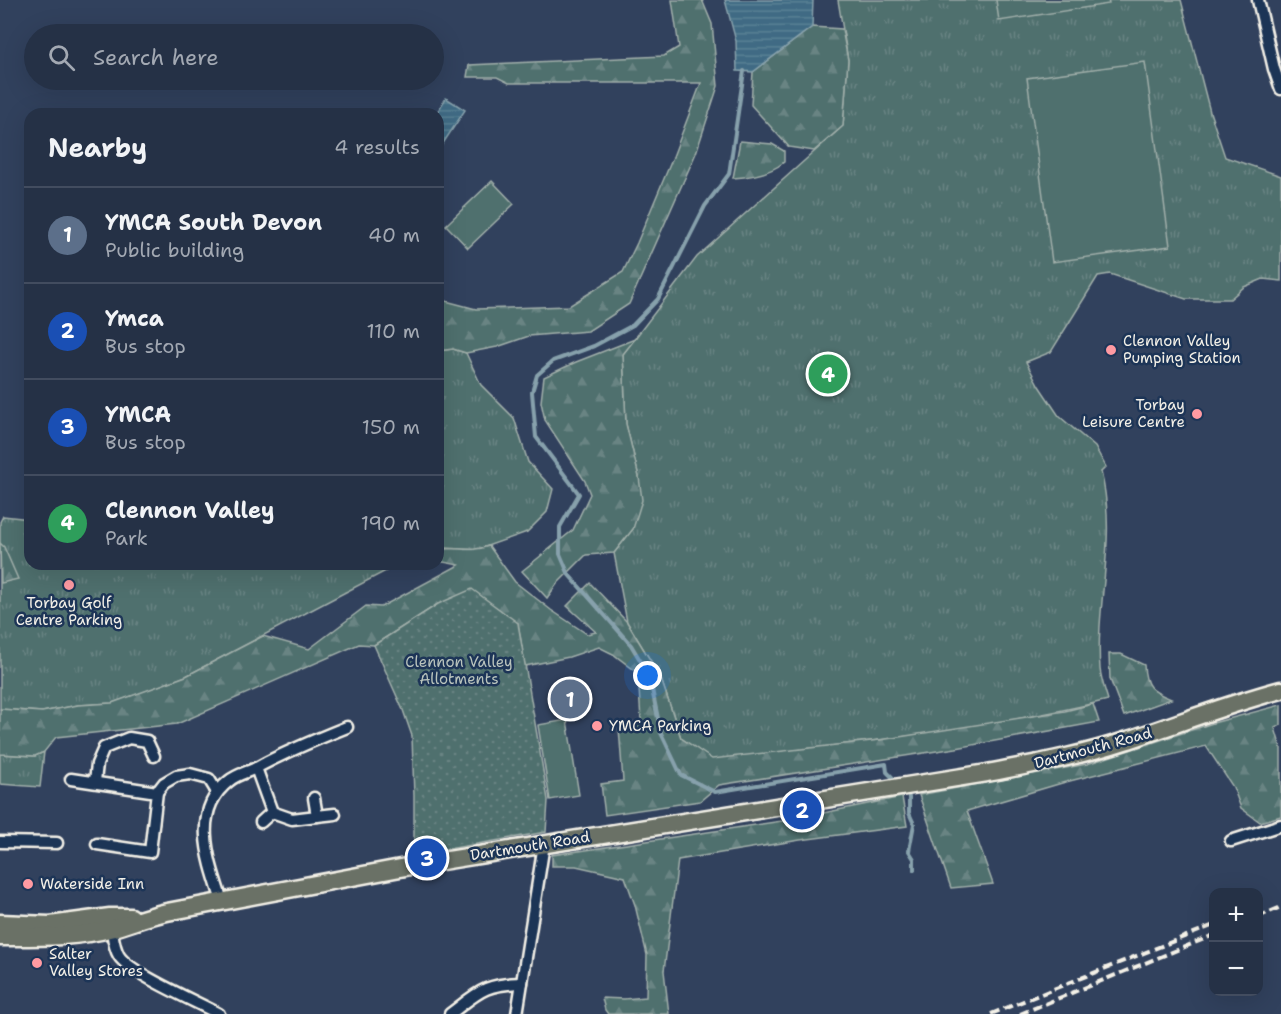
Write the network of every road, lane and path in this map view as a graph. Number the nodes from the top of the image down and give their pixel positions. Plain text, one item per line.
1 (1258, 0) edge
2 (1281, 89) edge
3 (1281, 690) edge
4 (347, 727) dead end
5 (154, 756) dead end
6 (256, 768) junction
7 (71, 779) dead end
8 (95, 781) junction
9 (157, 792) junction
10 (217, 792) junction
11 (314, 798) dead end
12 (272, 812) junction
13 (335, 814) dead end
14 (317, 816) junction
15 (261, 822) dead end
16 (1281, 825) edge
17 (1231, 841) dead end
18 (0, 842) edge
19 (57, 843) dead end
20 (97, 844) dead end
21 (544, 844) junction
22 (222, 900) junction
23 (0, 923) edge
24 (111, 923) junction
25 (0, 937) edge
26 (522, 983) junction
27 (219, 1014) edge
28 (450, 1014) edge
29 (517, 1014) edge

1 - 2 street
3 - 21 main road, Dartmouth Road
4 - 6 street
5 - 8 street
6 - 10 street
6 - 12 street
7 - 8 street
8 - 9 street
9 - 10 street
9 - 20 street
10 - 22 street
11 - 14 street
12 - 14 street
12 - 15 street
13 - 14 street
16 - 17 street
18 - 19 street
21 - 22 main road, Dartmouth Road
21 - 26 street
22 - 24 main road, Dartmouth Road
23 - 24 main road, Dartmouth Road
24 - 25 main road, Dartmouth Road
24 - 27 street
26 - 28 street
26 - 29 street

